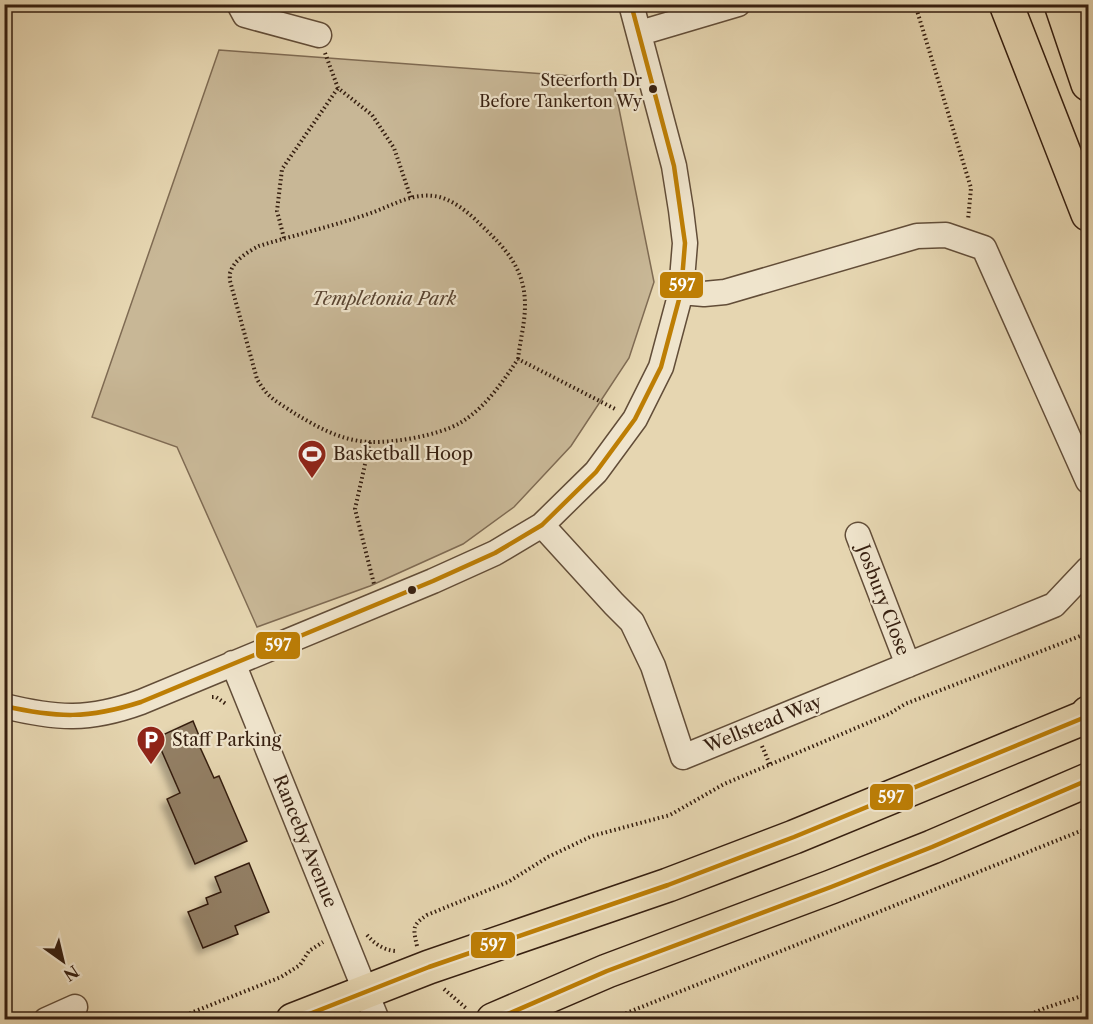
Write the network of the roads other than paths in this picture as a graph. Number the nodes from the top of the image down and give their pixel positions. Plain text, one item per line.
1 (238, 4) edge
2 (631, 4) edge
3 (738, 4) edge
4 (1006, 4) edge
5 (1061, 4) edge
6 (640, 33) junction
7 (319, 35) road end
8 (1089, 84) edge
9 (1089, 214) edge
10 (681, 292) junction
11 (1089, 481) edge
12 (542, 525) junction
13 (858, 536) dead end
14 (1089, 569) edge
15 (233, 663) junction
16 (908, 665) junction
17 (4, 706) edge
18 (1087, 716) edge
19 (1089, 780) edge
20 (371, 1005) edge
21 (75, 1007) dead end
22 (480, 1014) edge
23 (46, 1020) edge
24 (293, 1020) edge

1 - 7 street
2 - 6 street
3 - 6 street
4 - 9 main road
5 - 8 main road
6 - 10 street
10 - 11 street
10 - 12 street
12 - 15 street
12 - 16 street, Wellstead Way
13 - 16 street, Josbury Close
14 - 16 street, Wellstead Way
15 - 17 street
15 - 20 street, Ranceby Avenue
18 - 20 main road
19 - 22 main road
20 - 24 main road
21 - 23 street

